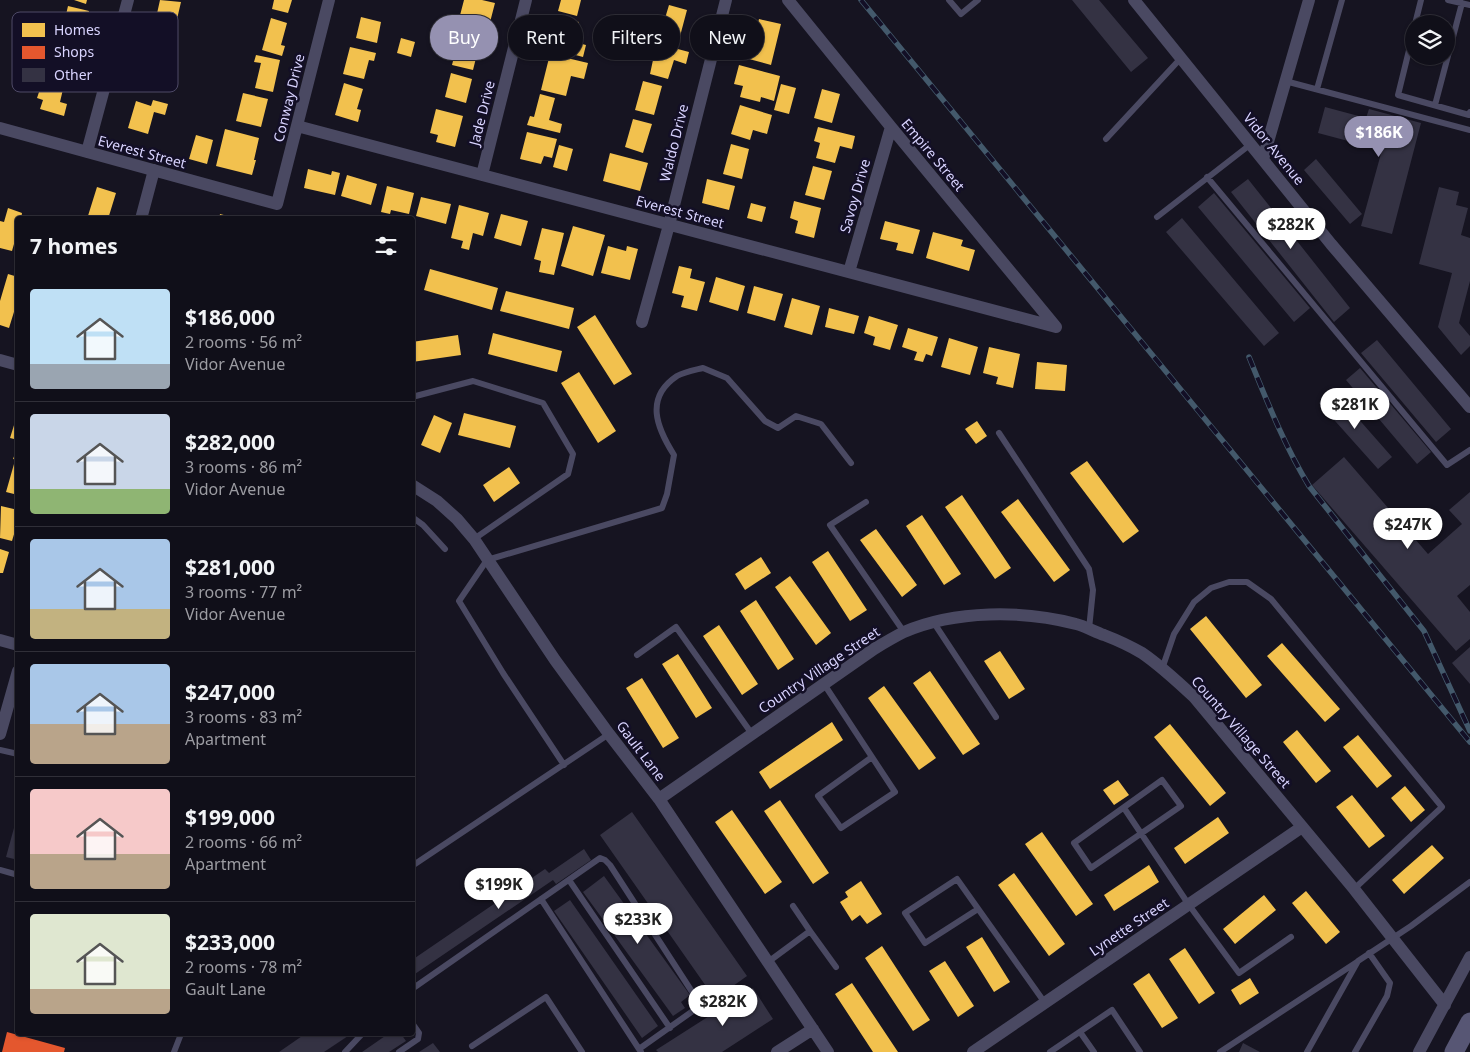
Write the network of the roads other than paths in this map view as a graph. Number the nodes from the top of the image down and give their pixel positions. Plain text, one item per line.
1 (329, 0) edge
2 (526, 0) edge
3 (726, 0) edge
4 (788, 0) edge
5 (949, 0) edge
6 (978, 0) edge
7 (1134, 0) edge
8 (1309, 0) edge
9 (1342, 0) edge
10 (1421, 0) edge
11 (1448, 0) edge
12 (1462, 3) junction
13 (1470, 6) edge
14 (1417, 15) edge
15 (1180, 58) junction
16 (1405, 65) edge
17 (1285, 81) junction
18 (1317, 89) junction
19 (103, 92) edge
20 (1434, 105) junction
21 (1470, 112) edge
22 (297, 126) junction
23 (891, 127) junction
24 (0, 128) edge
25 (1470, 130) edge
26 (1106, 139) dead end
27 (1251, 144) junction
28 (87, 152) junction
29 (1263, 159) junction
30 (154, 170) junction
31 (482, 175) junction
32 (1208, 177) junction
33 (276, 204) joint
34 (142, 216) edge
35 (1157, 217) dead end
36 (669, 224) junction
37 (849, 272) junction
38 (642, 322) dead end
39 (1056, 327) joint
40 (0, 360) edge
41 (15, 364) edge
42 (415, 396) edge
43 (1470, 407) edge
44 (999, 433) dead end
45 (1470, 450) edge
46 (851, 464) dead end
47 (415, 487) edge
48 (866, 502) dead end
49 (415, 519) edge
50 (474, 539) junction
51 (445, 549) dead end
52 (487, 560) junction
53 (934, 623) junction
54 (1089, 629) junction
55 (904, 632) junction
56 (0, 640) edge
57 (15, 644) edge
58 (636, 654) dead end
59 (1162, 668) junction
60 (15, 682) edge
61 (824, 684) junction
62 (996, 717) dead end
63 (0, 734) edge
64 (609, 734) junction
65 (752, 734) junction
66 (0, 750) edge
67 (15, 753) edge
68 (872, 757) junction
69 (564, 765) junction
70 (659, 799) junction
71 (1124, 808) junction
72 (1302, 827) junction
73 (1141, 833) junction
74 (415, 864) edge
75 (0, 870) edge
76 (15, 874) edge
77 (569, 880) junction
78 (1470, 882) edge
79 (1354, 889) junction
80 (540, 899) junction
81 (1189, 905) junction
82 (793, 906) dead end
83 (978, 909) junction
84 (810, 931) junction
85 (1291, 937) dead end
86 (1392, 938) junction
87 (1370, 953) junction
88 (1470, 957) edge
89 (1358, 961) junction
90 (768, 962) junction
91 (836, 967) dead end
92 (415, 986) edge
93 (1045, 1003) junction
94 (1445, 1004) junction
95 (1470, 1022) edge
96 (415, 1027) edge
97 (670, 1028) junction
98 (813, 1029) junction
99 (1080, 1032) junction
100 (180, 1036) edge
101 (360, 1036) edge
102 (472, 1046) dead end
103 (640, 1051) edge
104 (174, 1052) edge
105 (345, 1052) edge
106 (399, 1052) edge
107 (582, 1052) edge
108 (779, 1052) edge
109 (828, 1052) edge
110 (973, 1052) edge
111 (1050, 1052) edge
112 (1094, 1052) edge
113 (1140, 1052) edge
114 (1220, 1052) edge
115 (1307, 1052) edge
116 (1354, 1052) edge
117 (1419, 1052) edge
118 (1454, 1052) edge

1 - 22 street, Conway Drive
2 - 31 street, Jade Drive
3 - 36 street, Waldo Drive
4 - 23 street, Empire Street
5 - 6 lane
7 - 15 street, Vidor Avenue
8 - 17 street
9 - 18 lane
10 - 14 lane
11 - 12 lane
12 - 13 lane
12 - 20 lane
15 - 26 lane
15 - 27 street, Vidor Avenue
16 - 20 lane
17 - 18 lane
17 - 29 street
18 - 25 lane
19 - 28 street
20 - 21 lane
22 - 31 street, Everest Street
22 - 33 street, Conway Drive
23 - 37 street, Savoy Drive
23 - 39 street, Empire Street
24 - 28 street, Everest Street
27 - 29 street, Vidor Avenue
27 - 32 lane
28 - 30 street, Everest Street
29 - 43 street, Vidor Avenue
30 - 33 street, Everest Street
30 - 34 street
31 - 36 street, Everest Street
32 - 35 lane
32 - 45 lane
36 - 37 street, Everest Street
36 - 38 street, Waldo Drive
37 - 39 street, Everest Street
40 - 41 street
42 - 50 lane
44 - 54 lane
46 - 52 lane
47 - 50 street, Gault Lane
48 - 55 lane
49 - 51 lane
50 - 52 street, Gault Lane
52 - 64 street, Gault Lane
52 - 69 lane
53 - 54 street, Country Village Street
53 - 55 street, Country Village Street
53 - 62 lane
54 - 59 street, Country Village Street
55 - 61 street, Country Village Street
56 - 57 street
58 - 65 lane
59 - 72 street, Country Village Street
59 - 79 lane
60 - 63 street
61 - 65 street, Country Village Street
61 - 68 lane
64 - 69 lane
64 - 70 street, Gault Lane
65 - 70 street, Country Village Street
66 - 67 lane
68 - 68 lane
69 - 74 lane
70 - 90 street, Gault Lane
71 - 73 lane
71 - 73 lane
71 - 73 lane
72 - 79 street, Country Village Street
72 - 81 street, Lynette Street
73 - 81 lane
75 - 76 lane
77 - 80 lane
77 - 97 lane
77 - 97 lane
78 - 86 lane
79 - 86 street, Country Village Street
80 - 92 lane
80 - 103 lane
81 - 85 lane
81 - 93 street, Lynette Street
82 - 84 lane
83 - 83 lane
83 - 93 lane
84 - 90 lane
84 - 91 lane
86 - 87 lane
86 - 94 street, Country Village Street
87 - 89 lane
87 - 116 lane
88 - 94 street
89 - 114 lane
89 - 115 lane
90 - 98 street, Gault Lane
93 - 110 street, Lynette Street
94 - 117 street
95 - 118 main road
96 - 106 lane
97 - 103 lane
98 - 108 street
98 - 109 street, Gault Lane
99 - 111 lane
99 - 112 lane
99 - 113 lane
100 - 104 lane
101 - 105 lane
102 - 107 lane

